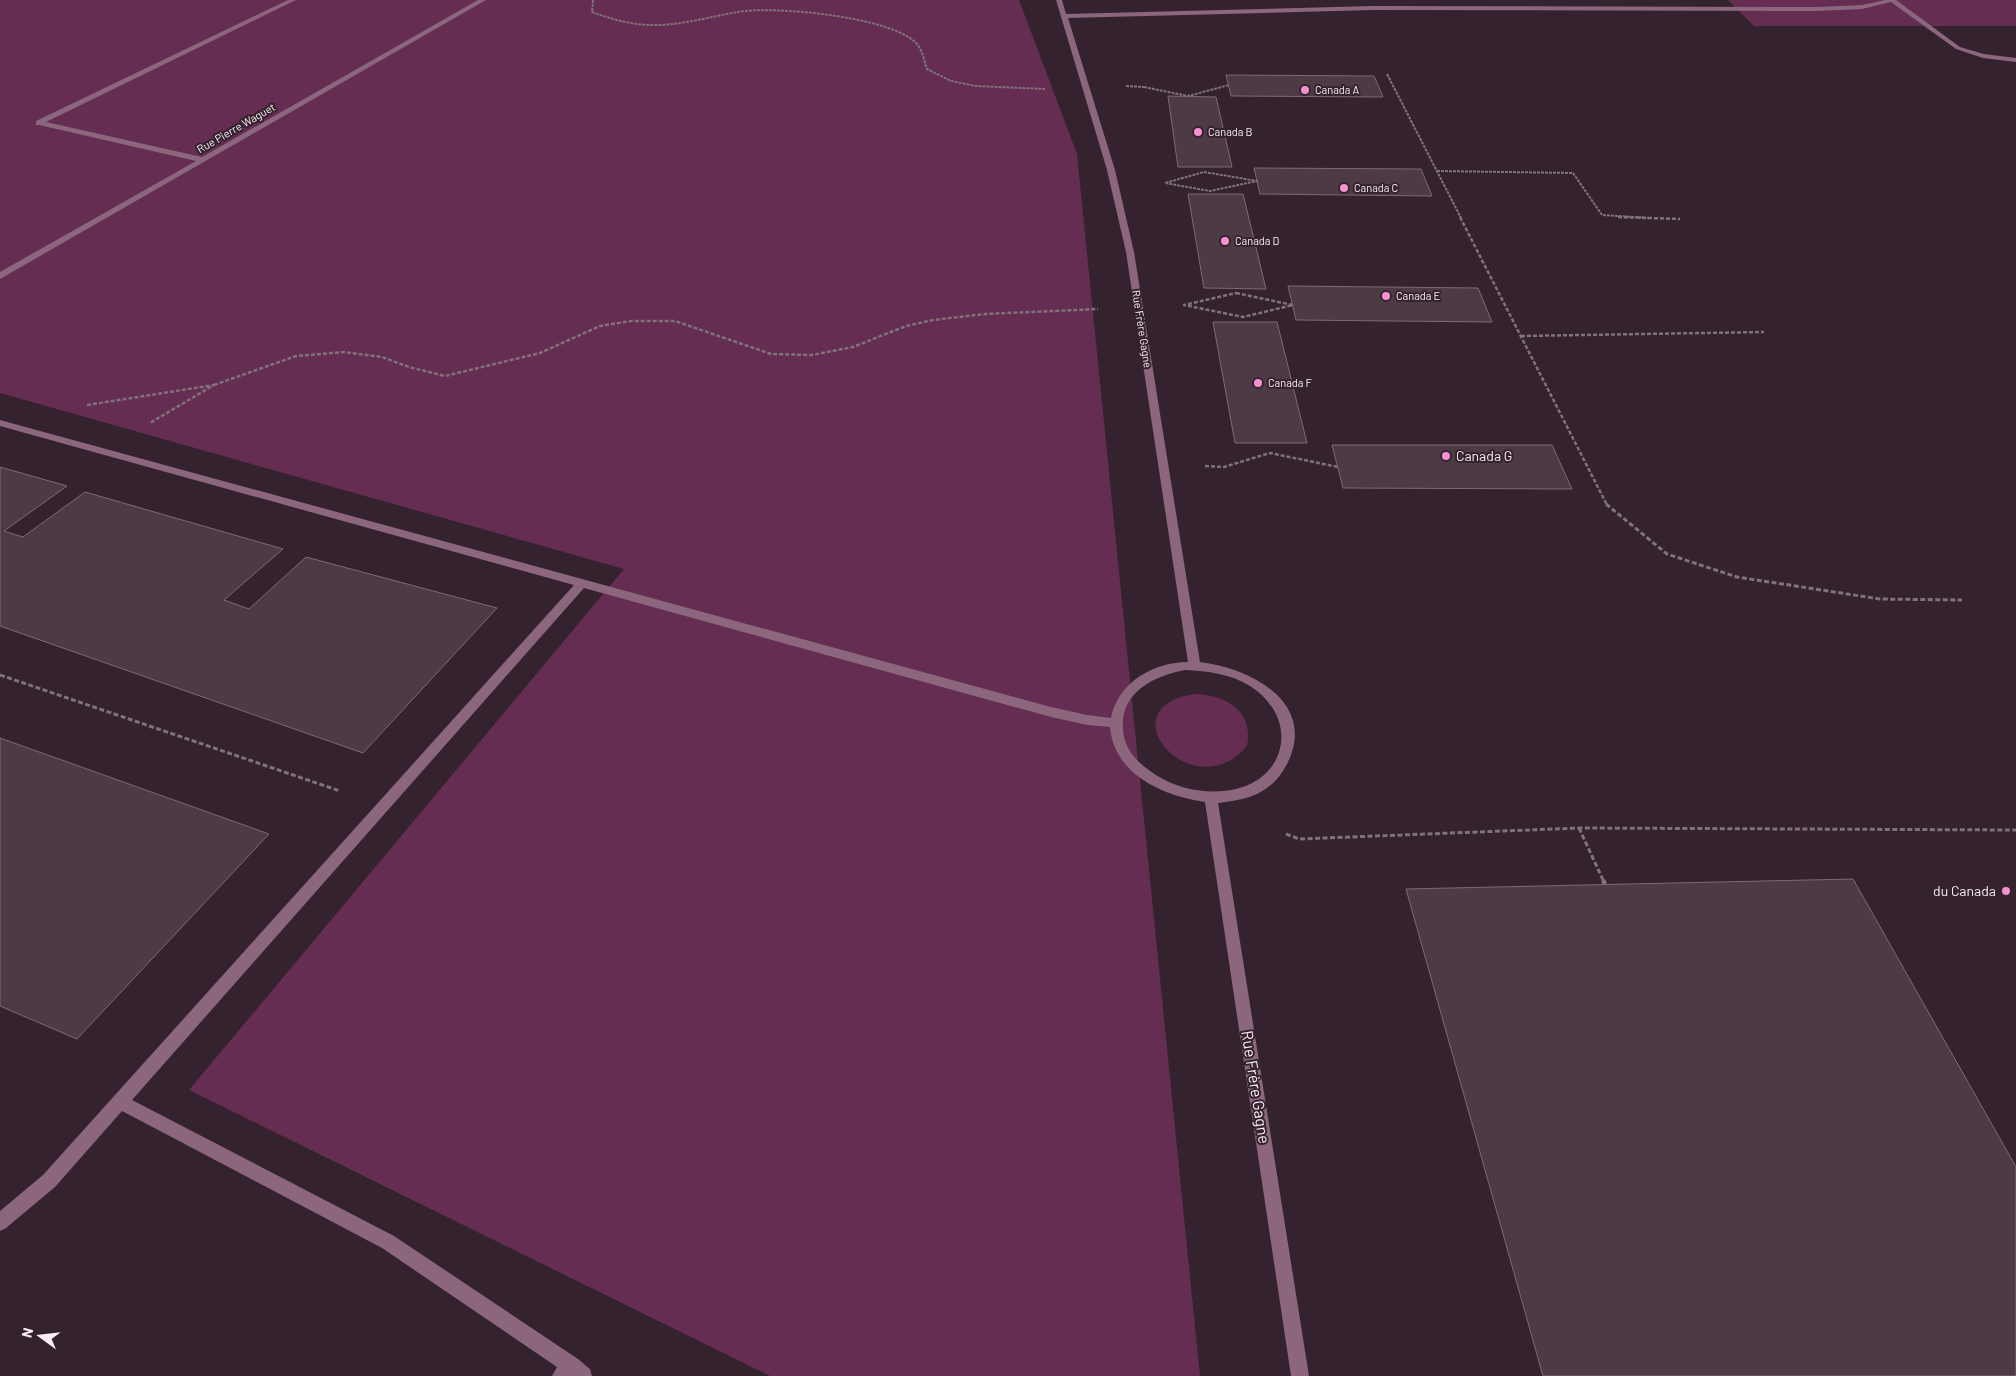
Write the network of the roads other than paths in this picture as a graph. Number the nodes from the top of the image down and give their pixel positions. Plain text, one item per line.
1 (293, 0) edge
2 (483, 0) edge
3 (1059, 0) edge
4 (1893, 0) edge
5 (1064, 16) junction
6 (2016, 60) edge
7 (203, 160) junction
8 (0, 276) edge
9 (0, 423) edge
10 (582, 583) junction
11 (1195, 666) junction
12 (1116, 723) junction
13 (1211, 798) junction
14 (120, 1102) junction
15 (0, 1222) edge
16 (572, 1373) edge
17 (1300, 1376) edge

1 - 7 street
2 - 7 street, Rue Pierre Waguet
3 - 5 street, Rue Frère Gagne
4 - 5 street
4 - 6 street
5 - 11 street, Rue Frère Gagne
7 - 8 street, Rue Pierre Waguet
9 - 10 street
10 - 12 street
10 - 14 street
11 - 12 street
11 - 13 street
12 - 13 street
13 - 17 street, Rue Frère Gagne
14 - 15 street
14 - 16 street

